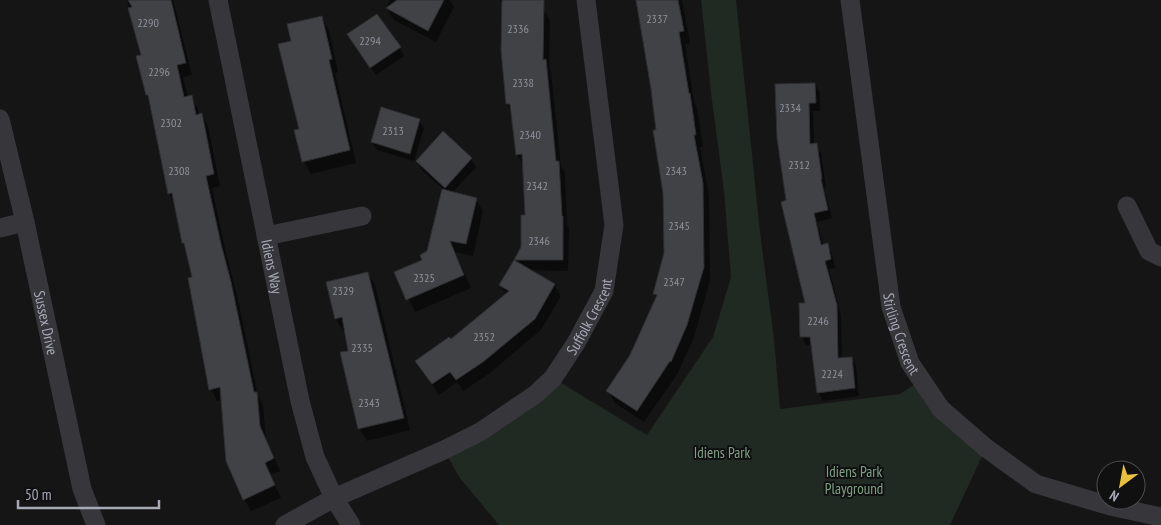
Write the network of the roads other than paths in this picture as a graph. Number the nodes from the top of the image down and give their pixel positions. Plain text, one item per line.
1 (218, 0) edge
2 (586, 0) edge
3 (850, 0) edge
4 (0, 119) edge
5 (1127, 206) dead end
6 (362, 216) dead end
7 (25, 222) junction
8 (0, 228) edge
9 (266, 236) junction
10 (1161, 257) edge
11 (334, 498) junction
12 (1161, 517) edge
13 (96, 525) edge
14 (285, 525) edge
15 (351, 525) edge

1 - 9 street, Idiens Way
2 - 11 street, Suffolk Crescent
3 - 12 street, Stirling Crescent
4 - 7 street, Sussex Drive
5 - 10 street
6 - 9 street
7 - 8 street
7 - 13 street, Sussex Drive
9 - 11 street, Idiens Way
11 - 14 street, Suffolk Crescent
11 - 15 street, Idiens Way

